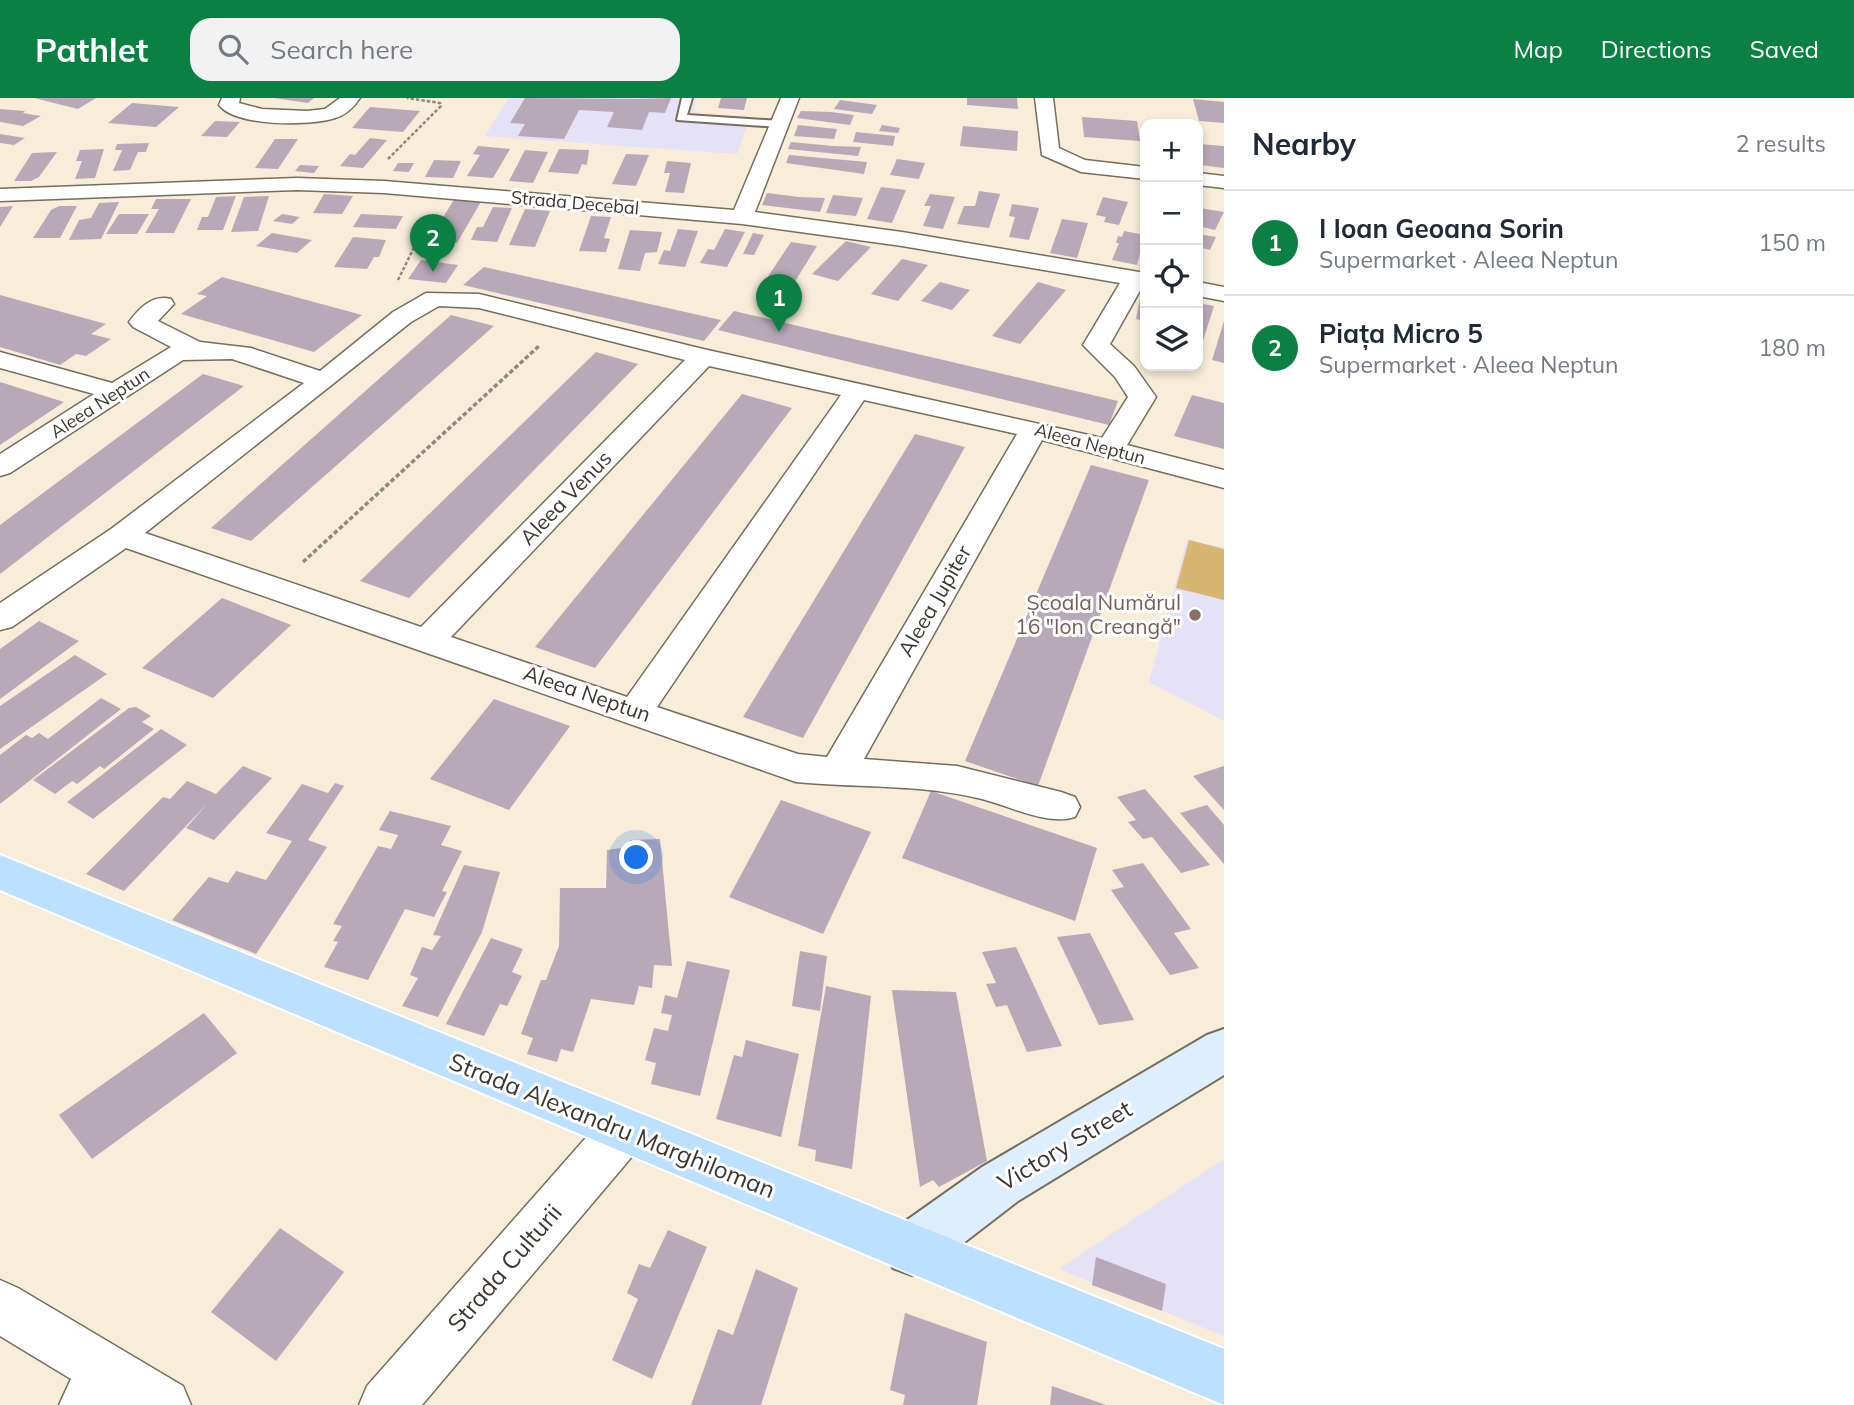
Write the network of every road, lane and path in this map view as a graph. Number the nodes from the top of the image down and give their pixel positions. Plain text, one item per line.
1 (231, 98) edge
2 (351, 98) edge
3 (407, 98) edge
4 (687, 98) edge
5 (790, 98) edge
6 (1044, 98) edge
7 (780, 124) junction
8 (1140, 172) edge
9 (1203, 180) edge
10 (1224, 182) edge
11 (384, 187) junction
12 (0, 195) edge
13 (433, 210) dead end
14 (742, 217) junction
15 (1140, 280) edge
16 (1203, 290) edge
17 (1224, 294) edge
18 (435, 298) junction
19 (162, 304) dead end
20 (565, 322) junction
21 (192, 348) junction
22 (703, 357) junction
23 (0, 360) edge
24 (324, 381) junction
25 (857, 390) junction
26 (116, 392) junction
27 (1034, 429) junction
28 (1110, 449) junction
29 (0, 467) edge
30 (1224, 479) edge
31 (122, 536) junction
32 (275, 587) junction
33 (0, 619) edge
34 (428, 640) junction
35 (636, 711) junction
36 (837, 774) junction
37 (1061, 807) dead end
38 (0, 872) edge
39 (1224, 1050) edge
40 (623, 1131) junction
41 (912, 1249) junction
42 (0, 1306) edge
43 (1224, 1377) edge
44 (98, 1388) edge
45 (164, 1405) edge
46 (386, 1405) edge

1 - 2 street
3 - 11 path
4 - 7 lane
5 - 7 street
6 - 8 street
7 - 14 street
9 - 10 street
11 - 12 street, Strada Decebal
11 - 14 street, Strada Decebal
13 - 18 path
14 - 15 street, Strada Decebal
15 - 28 street
16 - 17 street
18 - 20 street, Aleea Neptun
18 - 24 street
19 - 21 street
20 - 22 street, Aleea Neptun
20 - 32 path
21 - 24 street, Aleea Neptun
21 - 26 street, Aleea Neptun
22 - 25 street, Aleea Neptun
22 - 34 street, Aleea Venus
23 - 26 street
24 - 31 street
25 - 27 street, Aleea Neptun
25 - 35 street
26 - 29 street, Aleea Neptun
27 - 28 street, Aleea Neptun
27 - 36 street, Aleea Jupiter
28 - 30 street, Aleea Neptun
31 - 32 street, Aleea Neptun
31 - 33 street
32 - 34 street, Aleea Neptun
34 - 35 street, Aleea Neptun
35 - 36 street, Aleea Neptun
36 - 37 street, Aleea Neptun
38 - 40 main road, Strada Alexandru Marghiloman
39 - 41 street, Victory Street
40 - 41 main road, Strada Alexandru Marghiloman
40 - 46 street, Strada Culturii
41 - 43 main road, Strada Alexandru Marghiloman
42 - 44 street
44 - 45 street

